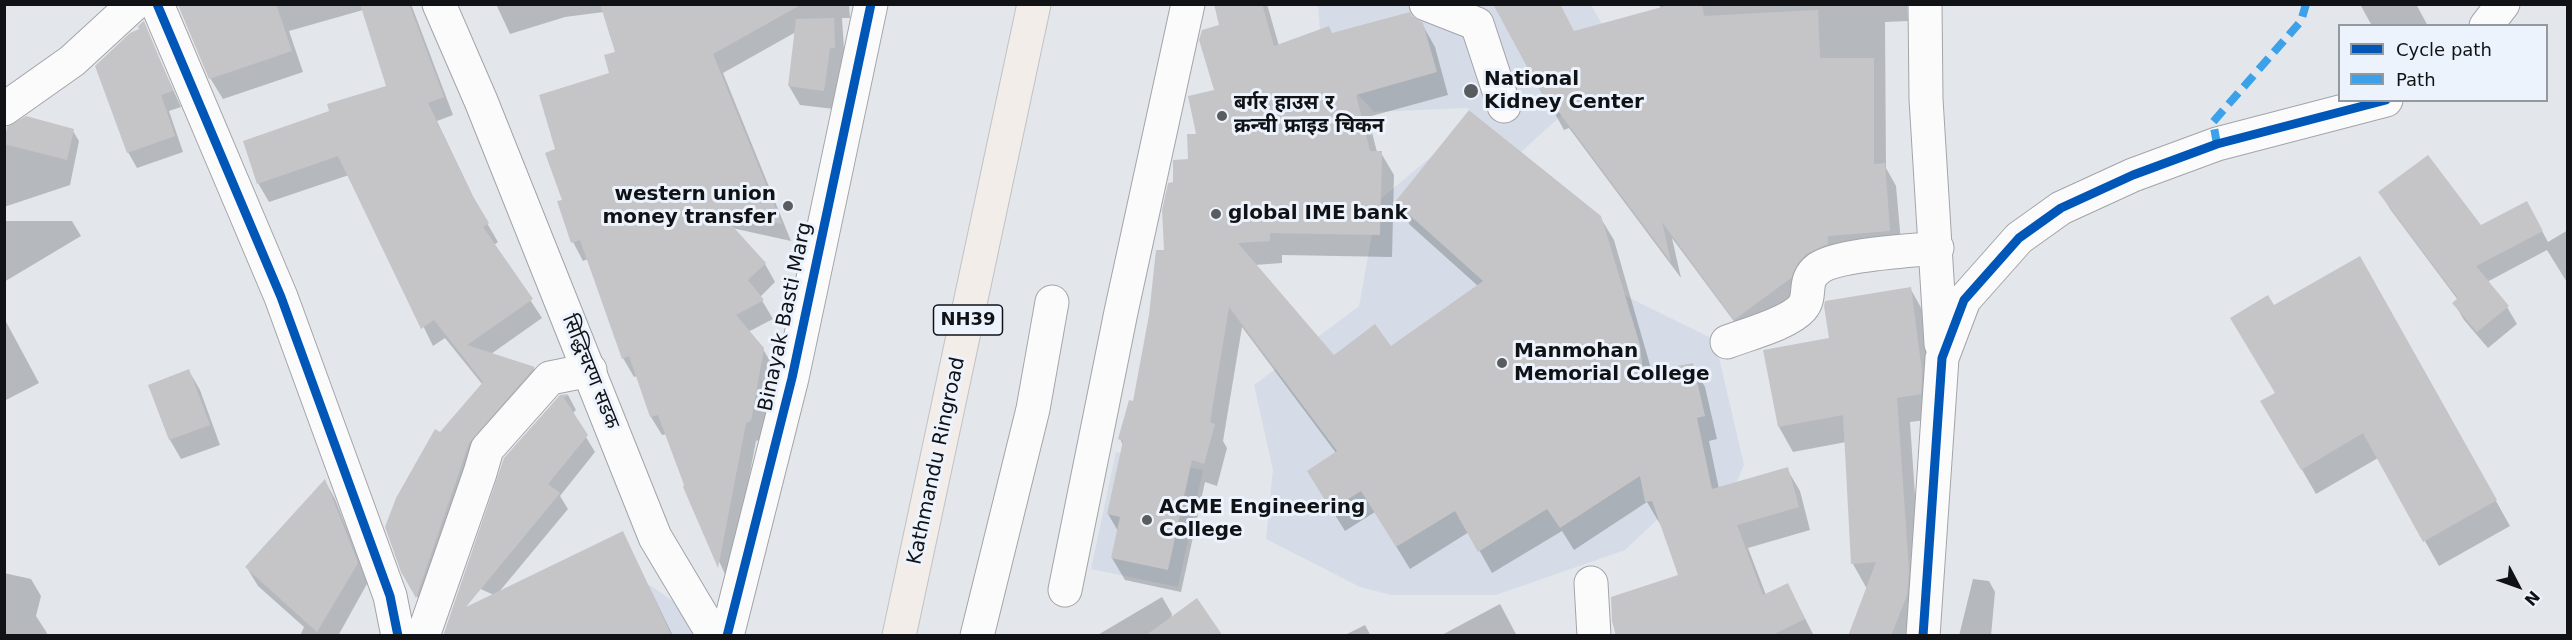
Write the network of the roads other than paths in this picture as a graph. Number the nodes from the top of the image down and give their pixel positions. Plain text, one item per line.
1 (134, 4) edge
2 (156, 4) edge
3 (439, 4) edge
4 (871, 4) edge
5 (1034, 4) edge
6 (1188, 4) edge
7 (1426, 4) edge
8 (1925, 4) edge
9 (2503, 4) edge
10 (2488, 24) edge
11 (2378, 102) edge
12 (1504, 106) dead end
13 (4, 109) edge
14 (1937, 248) junction
15 (1052, 302) dead end
16 (1727, 342) dead end
17 (1942, 358) junction
18 (590, 370) junction
19 (1591, 583) dead end
20 (1065, 590) dead end
21 (398, 636) edge
22 (423, 636) edge
23 (714, 636) edge
24 (727, 636) edge
25 (899, 636) edge
26 (977, 636) edge
27 (1594, 636) edge
28 (1923, 636) edge

1 - 13 street
2 - 21 street
3 - 18 street, सिद्धिचरण सडक
4 - 24 street, Binayak Basti Marg
5 - 25 highway, Kathmandu Ringroad / NH39
6 - 20 street
7 - 12 street
8 - 14 street
9 - 10 street
11 - 17 street
14 - 16 street
14 - 17 street
15 - 26 street
17 - 28 street
18 - 22 street
18 - 23 street, सिद्धिचरण सडक
19 - 27 street

